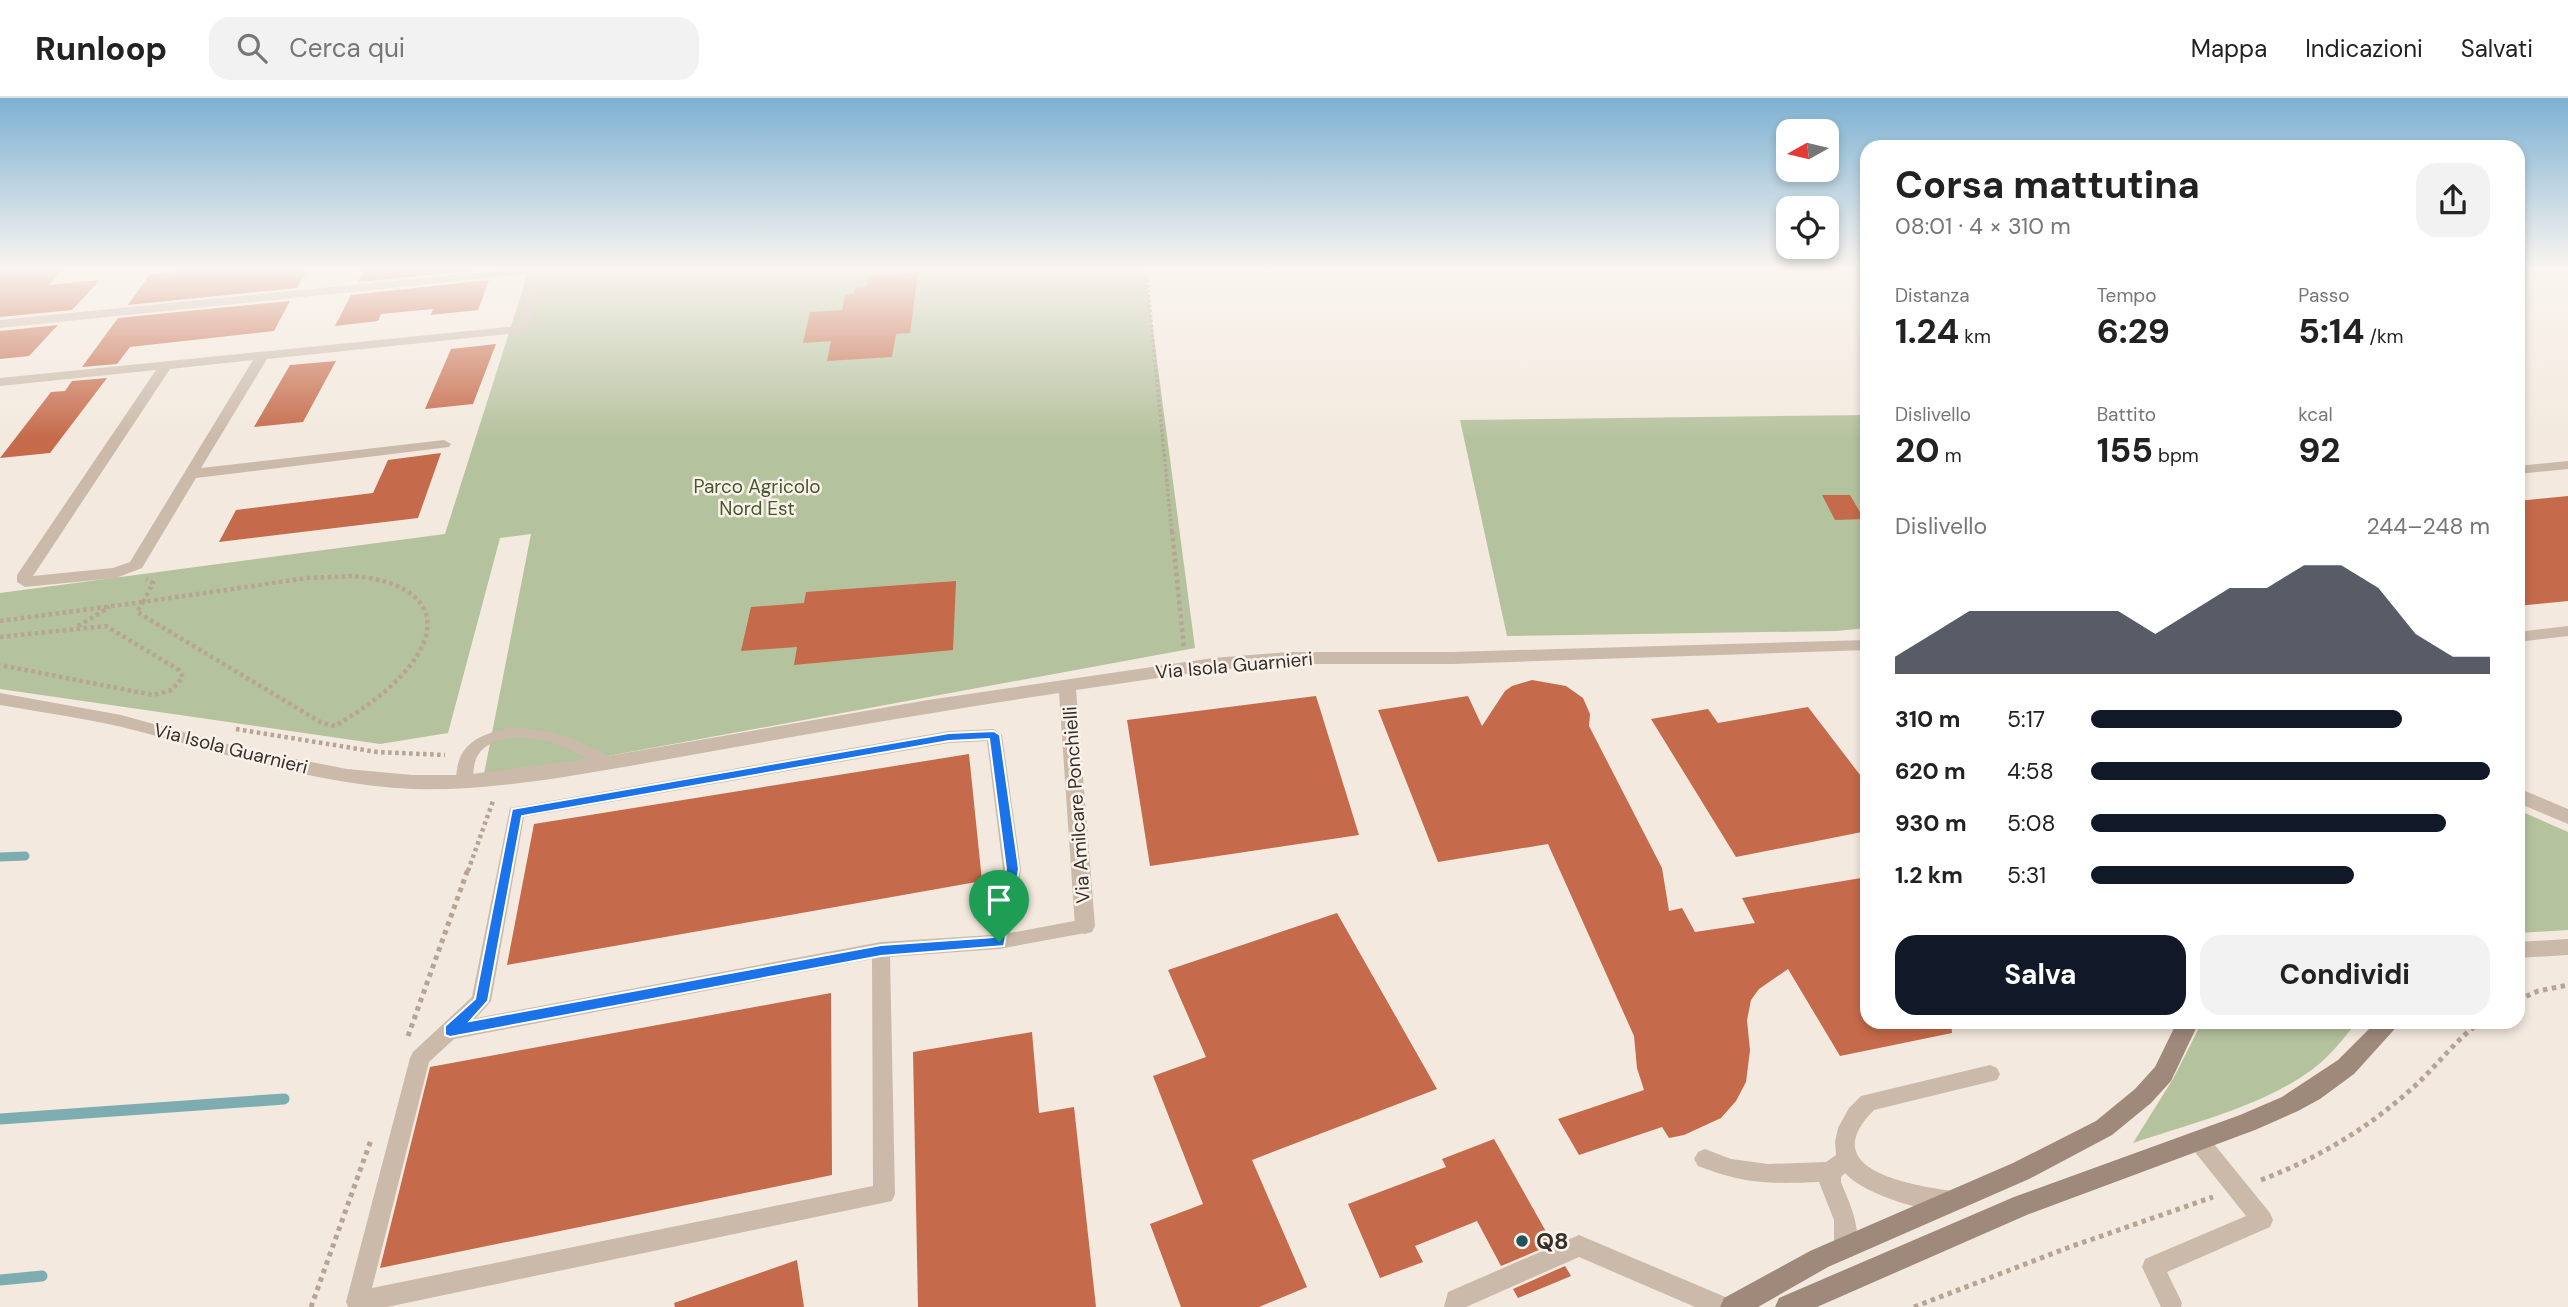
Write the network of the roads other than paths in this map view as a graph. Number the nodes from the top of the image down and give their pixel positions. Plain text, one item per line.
1 (523, 326) edge
2 (263, 354) junction
3 (167, 364) junction
4 (0, 382) edge
5 (443, 444) dead end
6 (2568, 465) edge
7 (2525, 469) edge
8 (190, 474) junction
9 (2568, 631) edge
10 (2525, 636) edge
11 (1860, 645) edge
12 (1067, 685) junction
13 (0, 699) edge
14 (608, 762) junction
15 (464, 782) junction
16 (2525, 798) edge
17 (2568, 817) edge
18 (1085, 926) joint
19 (999, 942) junction
20 (2568, 947) edge
21 (881, 950) junction
22 (2525, 950) edge
23 (2184, 1029) edge
24 (2383, 1029) edge
25 (450, 1031) junction
26 (1990, 1074) dead end
27 (2198, 1140) junction
28 (1705, 1159) dead end
29 (1839, 1165) junction
30 (1952, 1201) junction
31 (1845, 1248) junction
32 (2171, 1303) dead end
33 (1455, 1307) edge
34 (1722, 1307) edge
35 (1733, 1307) edge
36 (1788, 1307) edge

1 - 2 street
2 - 3 street
2 - 8 street
3 - 4 street
3 - 8 street
5 - 8 street
6 - 7 street
9 - 10 street
11 - 12 street, Via Isola Guarnieri
12 - 14 street, Via Isola Guarnieri
12 - 18 street, Via Amilcare Ponchielli
13 - 15 street, Via Isola Guarnieri
14 - 15 street, Via Isola Guarnieri
14 - 15 lane
16 - 17 street
18 - 19 lane
19 - 21 lane
19 - 25 lane
20 - 22 street
21 - 25 lane
21 - 25 lane
23 - 30 main road
24 - 27 main road
26 - 29 lane
27 - 32 lane
27 - 36 main road
28 - 29 lane
29 - 30 lane
29 - 31 lane
30 - 31 main road
31 - 35 main road
33 - 34 lane

